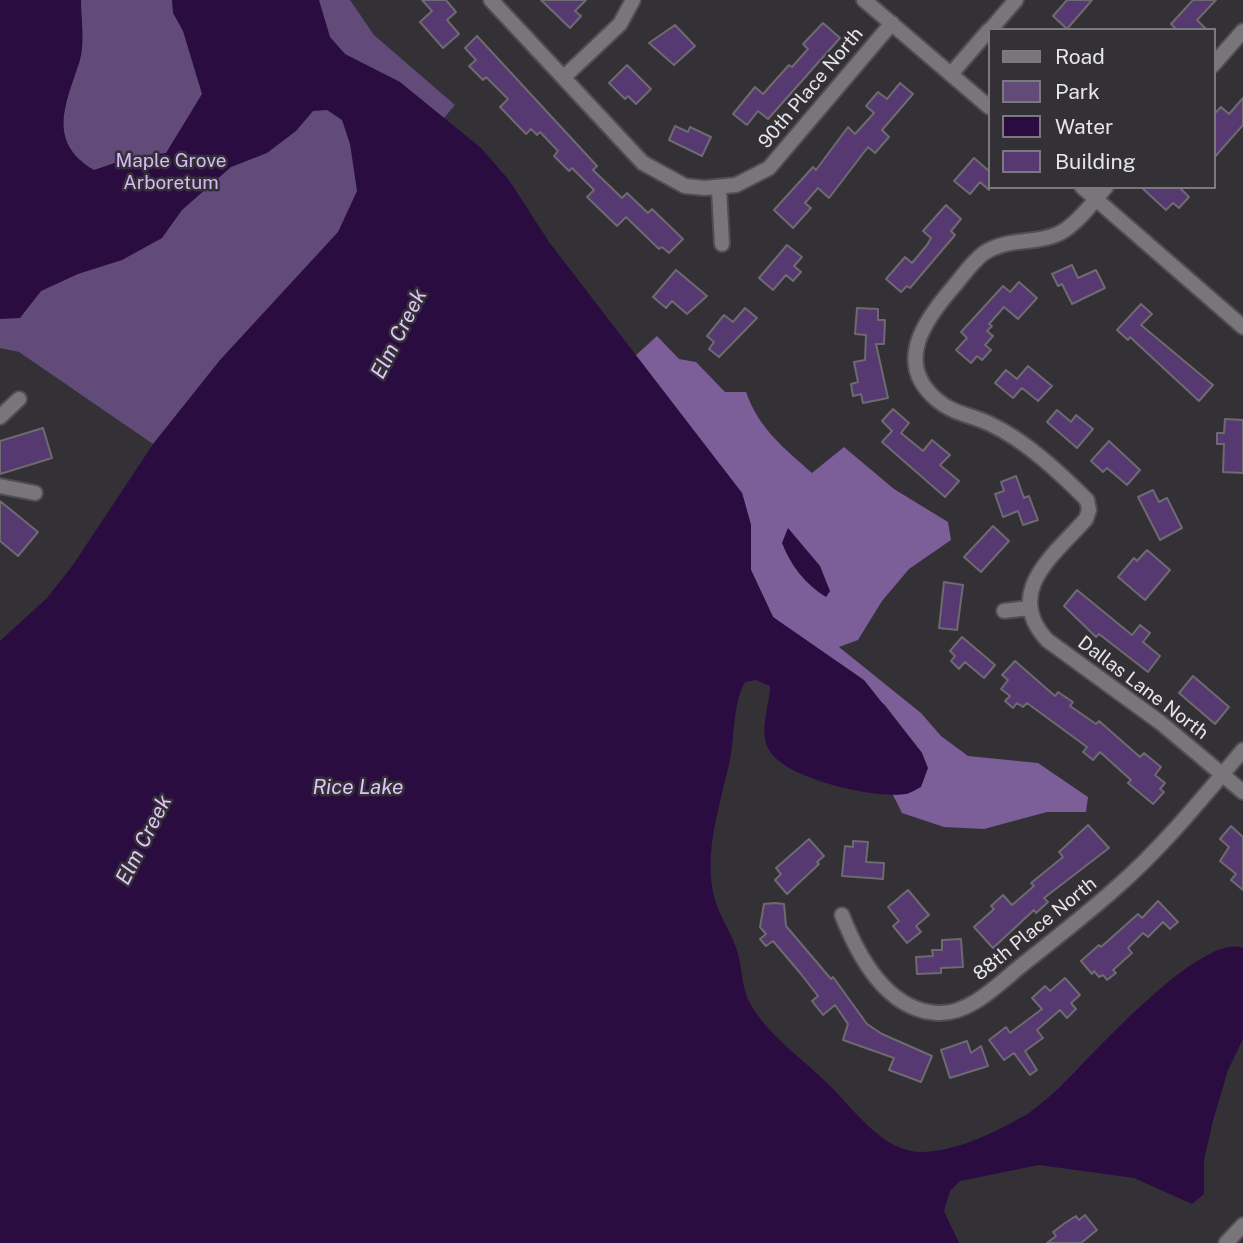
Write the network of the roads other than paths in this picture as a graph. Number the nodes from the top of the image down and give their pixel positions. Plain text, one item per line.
1 (492, 0) edge
2 (633, 0) edge
3 (864, 0) edge
4 (1016, 0) edge
5 (892, 23) junction
6 (991, 28) edge
7 (988, 31) edge
8 (1243, 31) edge
9 (1215, 63) edge
10 (951, 74) junction
11 (564, 77) junction
12 (988, 106) edge
13 (719, 188) junction
14 (1084, 189) edge
15 (1104, 189) edge
16 (1096, 199) junction
17 (722, 244) dead end
18 (1243, 327) edge
19 (19, 399) dead end
20 (0, 416) edge
21 (0, 486) edge
22 (35, 493) dead end
23 (1028, 608) junction
24 (1004, 611) dead end
25 (1243, 750) edge
26 (1223, 774) junction
27 (1243, 792) edge
28 (842, 915) dead end
29 (1243, 1225) edge
30 (1226, 1243) edge

1 - 11 street, 90th Place North
2 - 11 street
3 - 5 street
4 - 6 street
5 - 10 street
5 - 13 street, 90th Place North
7 - 10 street
8 - 9 street
10 - 12 street
11 - 13 street, 90th Place North
13 - 17 street
14 - 16 street
15 - 16 street
16 - 18 street
16 - 23 street
19 - 20 street
21 - 22 street
23 - 24 street
23 - 26 street, Dallas Lane North
25 - 26 street, 88th Place North
26 - 27 street, Dallas Lane North
26 - 28 street, 88th Place North
29 - 30 street

